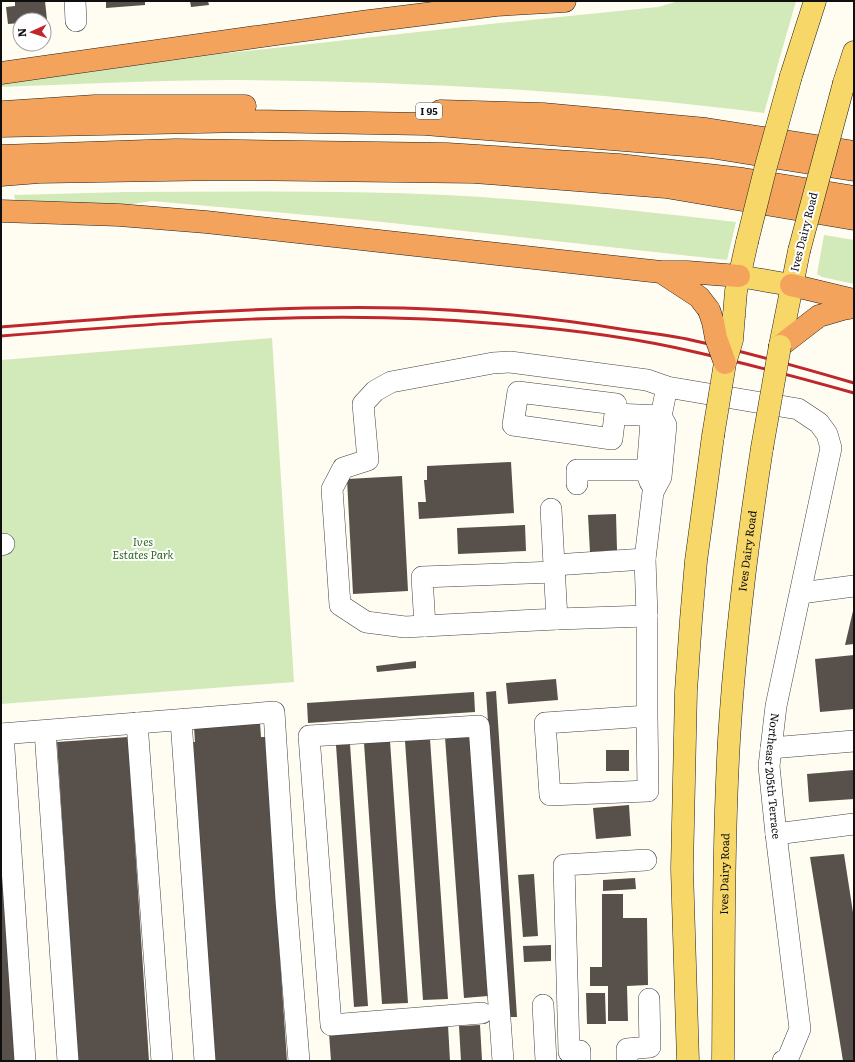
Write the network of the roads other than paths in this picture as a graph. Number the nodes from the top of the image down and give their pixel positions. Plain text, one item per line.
1 (565, 1) edge
2 (815, 1) edge
3 (502, 3) edge
4 (854, 52) edge
5 (1, 73) edge
6 (1, 112) edge
7 (1, 126) edge
8 (854, 152) edge
9 (1, 156) edge
10 (854, 170) edge
11 (1, 175) edge
12 (854, 197) edge
13 (1, 211) edge
14 (854, 219) edge
15 (662, 272) junction
16 (739, 276) junction
17 (791, 285) junction
18 (854, 300) edge
19 (854, 307) edge
20 (781, 336) junction
21 (725, 363) junction
22 (667, 387) junction
23 (615, 414) junction
24 (661, 416) junction
25 (647, 470) junction
26 (577, 484) dead end
27 (653, 492) junction
28 (551, 509) dead end
29 (645, 559) junction
30 (554, 568) junction
31 (854, 586) edge
32 (801, 593) junction
33 (647, 616) junction
34 (557, 620) junction
35 (425, 626) junction
36 (646, 716) junction
37 (181, 720) junction
38 (138, 723) junction
39 (45, 731) junction
40 (2, 734) edge
41 (854, 741) edge
42 (771, 748) junction
43 (854, 824) edge
44 (776, 834) junction
45 (646, 860) dead end
46 (649, 999) dead end
47 (543, 1005) dead end
48 (482, 1013) dead end
49 (25, 1061) edge
50 (68, 1061) edge
51 (162, 1061) edge
52 (205, 1061) edge
53 (299, 1061) edge
54 (503, 1061) edge
55 (546, 1061) edge
56 (580, 1061) edge
57 (627, 1061) edge
58 (688, 1061) edge
59 (723, 1061) edge
60 (783, 1061) edge

1 - 3 highway
2 - 16 main road, bridge
3 - 5 highway
4 - 17 main road, Ives Dairy Road, bridge
6 - 8 highway, I 95
7 - 10 highway
9 - 12 highway
11 - 14 highway
13 - 15 highway
15 - 16 highway
15 - 21 highway, bridge
16 - 17 main road
16 - 21 main road, bridge
17 - 18 highway
17 - 20 main road, Ives Dairy Road
19 - 20 highway
20 - 59 main road, Ives Dairy Road, bridge
21 - 58 main road, bridge
22 - 24 street
22 - 32 street, Northeast 205th Terrace
22 - 35 street, Northeast 205th Terrace
23 - 23 street
23 - 24 street
24 - 25 street
24 - 27 street
25 - 26 street
25 - 27 street
27 - 29 street
28 - 30 street
29 - 30 street
29 - 33 street
30 - 34 street
30 - 35 street
31 - 32 street
32 - 42 street, Northeast 205th Terrace
33 - 34 street
33 - 36 street
34 - 35 street
36 - 36 street
37 - 38 street
37 - 52 street
37 - 53 street
38 - 39 street
38 - 51 street
39 - 40 street
39 - 50 street
40 - 49 street
41 - 42 street
42 - 44 street, Northeast 205th Terrace
43 - 44 street
44 - 60 street, Northeast 205th Terrace
45 - 56 street
46 - 57 street
47 - 55 street
48 - 54 street

